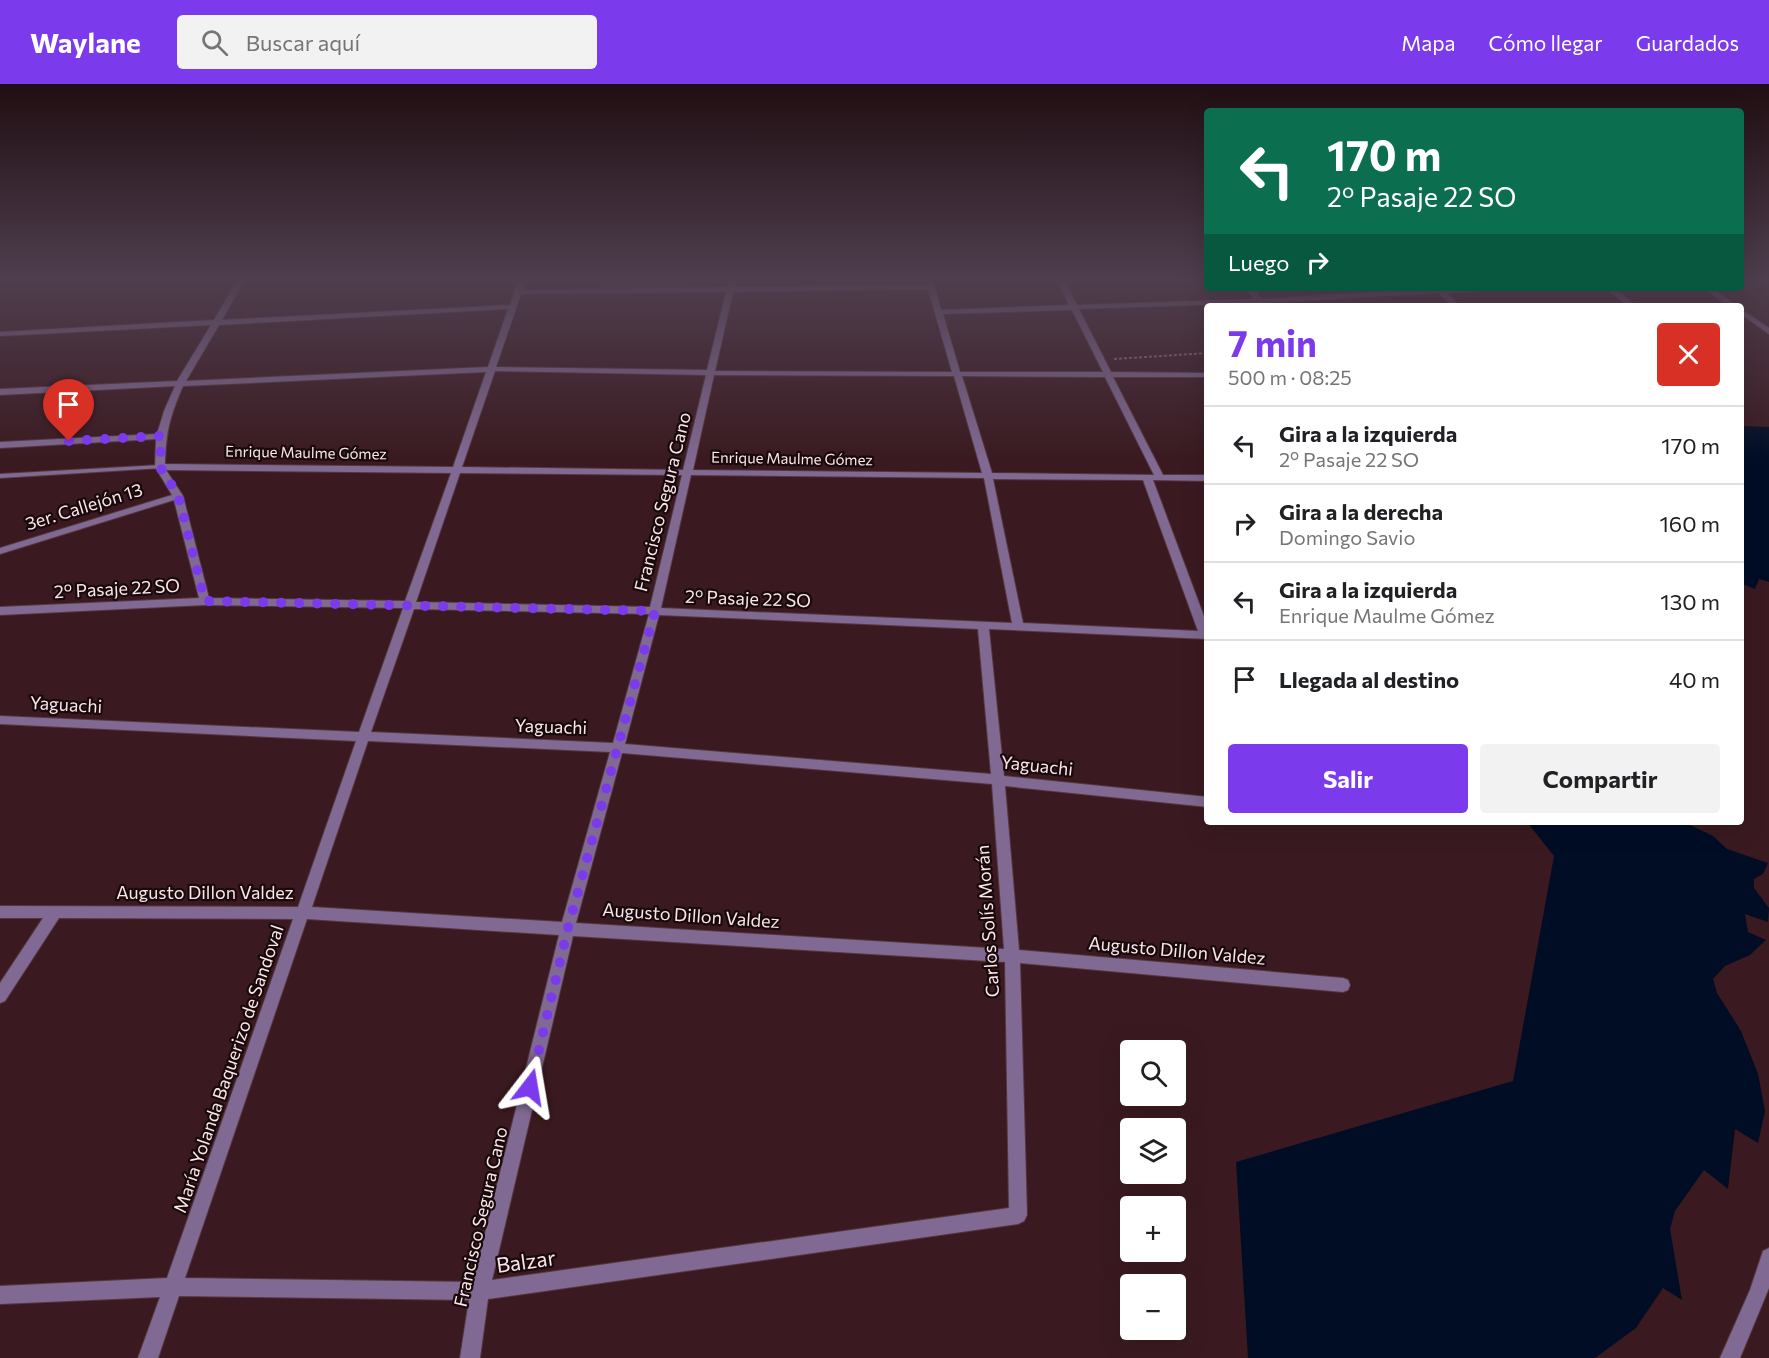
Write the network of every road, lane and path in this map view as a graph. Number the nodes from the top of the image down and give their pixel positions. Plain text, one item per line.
1 (206, 340) edge
2 (501, 340) edge
3 (719, 340) edge
4 (948, 340) edge
5 (1091, 340) edge
6 (1204, 352) edge
7 (1101, 360) junction
8 (492, 369) junction
9 (712, 373) junction
10 (958, 374) junction
11 (1204, 375) edge
12 (1109, 376) junction
13 (181, 382) junction
14 (0, 392) edge
15 (161, 436) junction
16 (0, 445) edge
17 (160, 467) junction
18 (456, 470) junction
19 (689, 472) junction
20 (0, 476) edge
21 (988, 476) junction
22 (1147, 477) junction
23 (1160, 478) junction
24 (1204, 478) edge
25 (178, 495) junction
26 (0, 551) edge
27 (205, 601) junction
28 (410, 605) junction
29 (0, 611) edge
30 (655, 611) junction
31 (983, 625) junction
32 (1018, 627) junction
33 (1204, 630) edge
34 (1204, 635) edge
35 (0, 720) edge
36 (364, 737) junction
37 (619, 747) junction
38 (998, 780) junction
39 (1204, 802) edge
40 (0, 912) edge
41 (55, 912) junction
42 (303, 913) junction
43 (568, 928) junction
44 (1012, 956) junction
45 (1343, 985) dead end
46 (0, 996) edge
47 (1018, 1215) joint
48 (1769, 1257) edge
49 (173, 1287) junction
50 (480, 1291) junction
51 (0, 1295) edge
52 (148, 1358) edge
53 (470, 1358) edge
54 (1730, 1358) edge

1 - 13 street
2 - 8 street, María Yolanda Baquerizo de Sandoval
3 - 9 street, Francisco Segura Cano
4 - 10 street
5 - 7 street
6 - 7 path
7 - 12 street
8 - 9 street
8 - 13 street
8 - 18 street, María Yolanda Baquerizo de Sandoval
9 - 10 street
9 - 19 street, Francisco Segura Cano
10 - 12 street
10 - 21 street
11 - 12 street
12 - 23 street
13 - 14 street
13 - 15 street
15 - 16 street
15 - 17 street
17 - 18 street, Enrique Maulme Gómez
17 - 20 lane
17 - 25 street
18 - 19 street, Enrique Maulme Gómez
18 - 28 street, María Yolanda Baquerizo de Sandoval
19 - 21 street, Enrique Maulme Gómez
19 - 30 street, Francisco Segura Cano
21 - 22 street, Enrique Maulme Gómez
21 - 32 street
22 - 23 street, Enrique Maulme Gómez
22 - 33 street
23 - 24 street, Enrique Maulme Gómez
25 - 26 street, 3er. Callejón 13
25 - 27 street
27 - 28 street, 2º Pasaje 22 SO
27 - 29 street, 2º Pasaje 22 SO
28 - 30 street, 2º Pasaje 22 SO
28 - 36 street, María Yolanda Baquerizo de Sandoval
30 - 31 street, 2º Pasaje 22 SO
30 - 37 street, Francisco Segura Cano
31 - 32 street, 2º Pasaje 22 SO
31 - 38 street, Carlos Solís Morán
32 - 34 street, 2º Pasaje 22 SO
35 - 36 street, Yaguachi
36 - 37 street, Yaguachi
36 - 42 street, María Yolanda Baquerizo de Sandoval
37 - 38 street, Yaguachi
37 - 43 street, Francisco Segura Cano
38 - 39 street, Yaguachi
38 - 44 street, Carlos Solís Morán
40 - 41 street, Augusto Dillon Valdez
41 - 42 street, Augusto Dillon Valdez
41 - 46 street
42 - 43 street, Augusto Dillon Valdez
42 - 49 street, María Yolanda Baquerizo de Sandoval
43 - 44 street, Augusto Dillon Valdez
43 - 50 street, Francisco Segura Cano
44 - 45 street, Augusto Dillon Valdez
44 - 47 street, Carlos Solís Morán
47 - 50 street, Balzar
48 - 54 street
49 - 50 street, Balzar
49 - 51 street, Balzar
49 - 52 street, María Yolanda Baquerizo de Sandoval
50 - 53 street, Francisco Segura Cano

